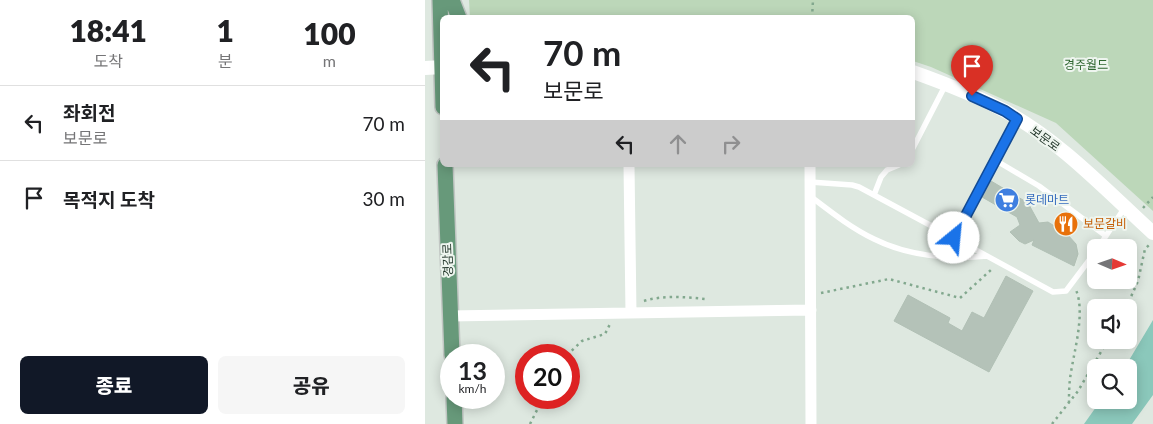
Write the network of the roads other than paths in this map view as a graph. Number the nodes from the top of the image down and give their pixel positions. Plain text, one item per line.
1 (440, 0) edge
2 (452, 0) edge
3 (440, 15) edge
4 (458, 15) edge
5 (440, 67) edge
6 (425, 68) edge
7 (915, 73) edge
8 (946, 84) junction
9 (1017, 119) junction
10 (915, 144) edge
11 (995, 160) junction
12 (445, 167) edge
13 (629, 167) edge
14 (810, 167) edge
15 (894, 167) edge
16 (810, 182) junction
17 (874, 195) junction
18 (810, 196) junction
19 (1130, 212) junction
20 (1153, 233) edge
21 (1106, 236) junction
22 (954, 238) junction
23 (1104, 239) edge
24 (987, 256) junction
25 (1087, 264) edge
26 (811, 310) junction
27 (631, 313) junction
28 (450, 316) junction
29 (451, 344) edge
30 (454, 409) edge
31 (455, 424) edge
32 (811, 424) edge

1 - 3 main road
2 - 4 main road
5 - 6 street
7 - 8 street, 보문로
8 - 9 street, 보문로
8 - 10 lane
9 - 11 lane
9 - 19 street, 보문로
11 - 21 lane
11 - 22 lane
12 - 28 main road, 경감로
13 - 27 street
14 - 16 street
15 - 17 lane
16 - 17 lane
16 - 18 street
17 - 22 lane
18 - 24 lane
18 - 26 street
19 - 20 street, 보문로
19 - 21 lane
21 - 23 lane
22 - 24 lane
24 - 25 lane
26 - 27 street
26 - 32 street
27 - 28 street
28 - 29 main road, 경감로
30 - 31 main road

